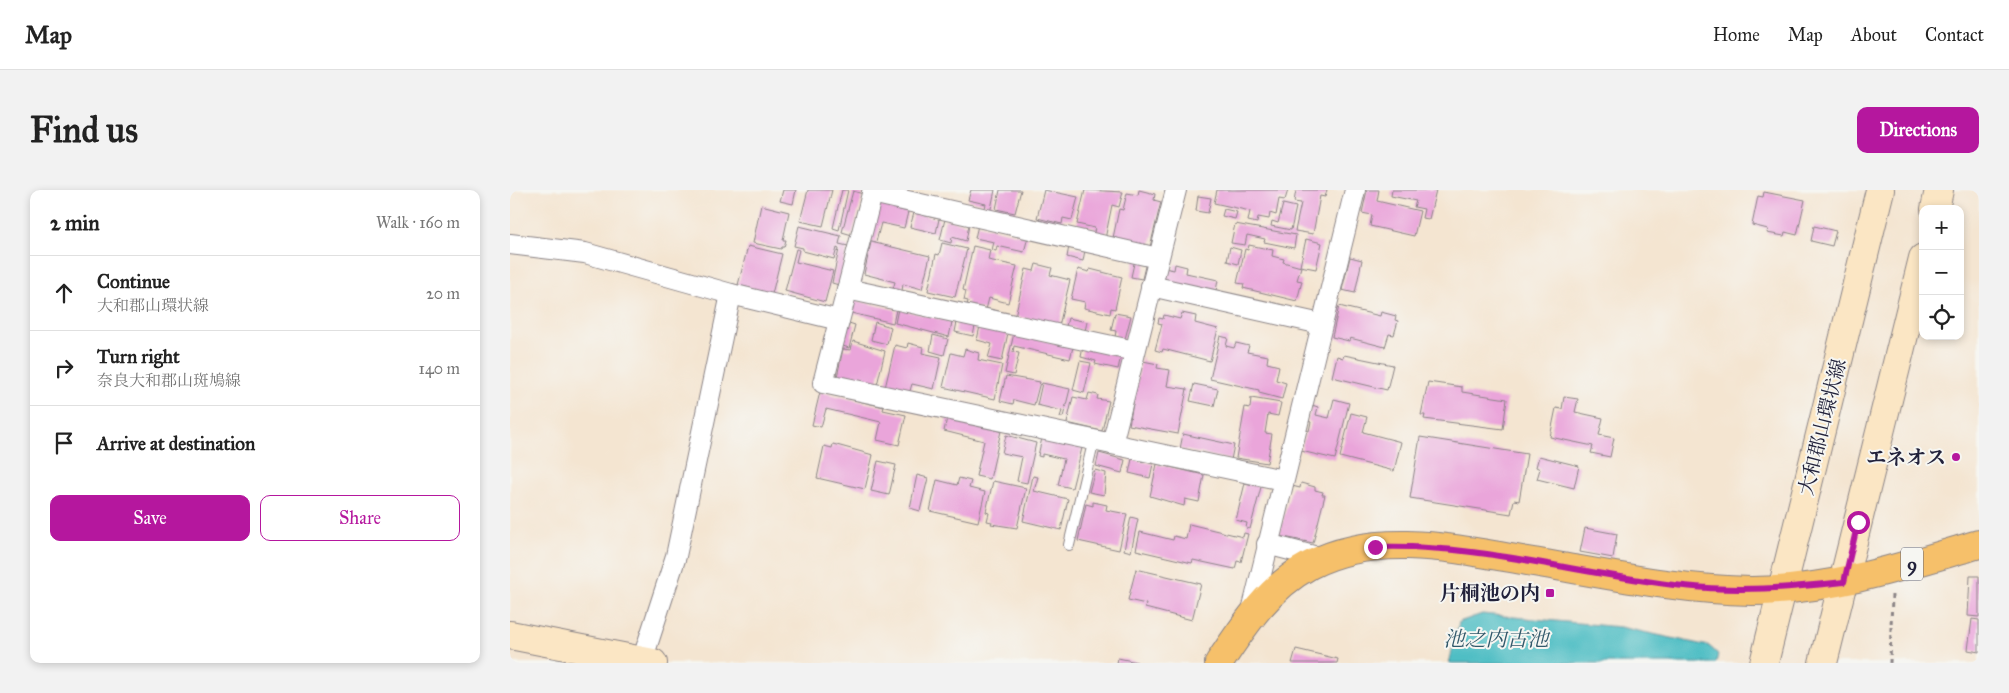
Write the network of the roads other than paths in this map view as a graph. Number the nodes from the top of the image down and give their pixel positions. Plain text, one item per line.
1 (1176, 190) edge
2 (1355, 190) edge
3 (1880, 190) edge
4 (1939, 190) edge
5 (872, 192) edge
6 (1936, 205) edge
7 (510, 244) edge
8 (1158, 258) junction
9 (1919, 274) edge
10 (1151, 286) junction
11 (847, 289) junction
12 (731, 294) junction
13 (839, 320) junction
14 (1322, 324) junction
15 (1135, 351) junction
16 (1103, 441) junction
17 (1283, 480) junction
18 (1267, 544) junction
19 (1979, 544) edge
20 (1069, 545) dead end
21 (1325, 558) junction
22 (1844, 582) junction
23 (1782, 589) junction
24 (1251, 615) junction
25 (510, 635) edge
26 (647, 662) edge
27 (1219, 663) edge
28 (1764, 663) edge
29 (1824, 663) edge

1 - 8 street
2 - 14 street
3 - 23 main road, 大和郡山環状線
4 - 6 main road
5 - 8 street
5 - 11 street
7 - 12 street
8 - 10 street
9 - 22 main road
10 - 14 street
10 - 15 street
11 - 13 street
11 - 15 street
12 - 13 street
12 - 26 street
13 - 16 street
14 - 17 street
15 - 16 street
16 - 17 street
16 - 20 lane
17 - 18 street
18 - 21 street
18 - 24 street
19 - 22 main road, 9
21 - 23 main road, 9
21 - 24 main road, 9
22 - 23 main road, 9
22 - 29 main road
23 - 28 main road, 大和郡山環状線
24 - 27 main road, 9
25 - 26 main road

